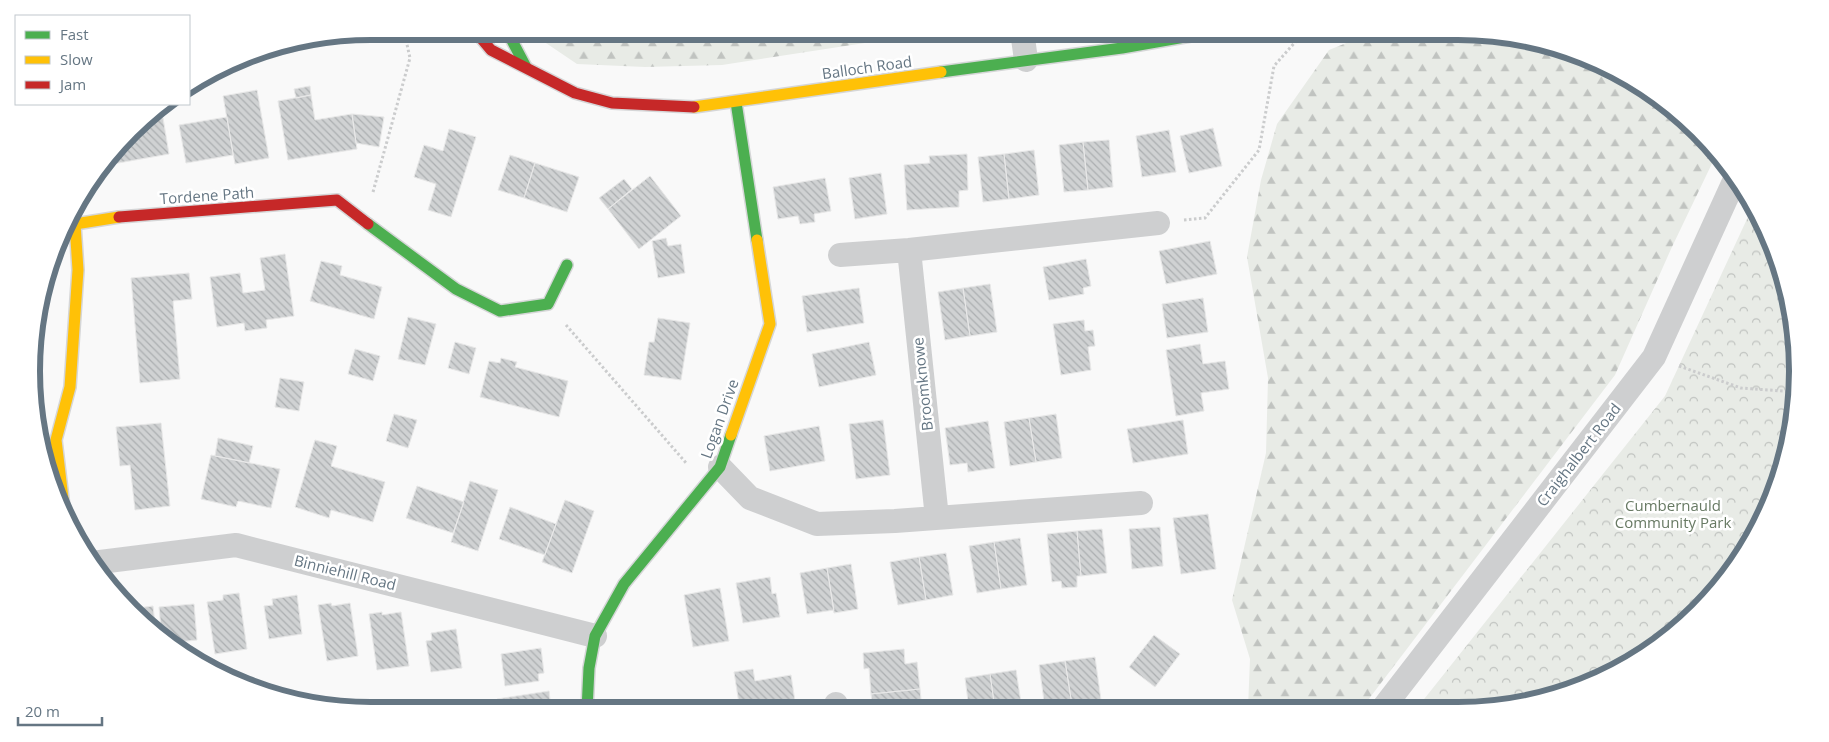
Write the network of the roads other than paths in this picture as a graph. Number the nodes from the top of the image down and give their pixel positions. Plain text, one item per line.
1 (483, 40) edge
2 (512, 40) edge
3 (1023, 40) edge
4 (1168, 40) edge
5 (1026, 60) junction
6 (526, 67) junction
7 (736, 102) junction
8 (1732, 186) edge
9 (1158, 223) road end
10 (909, 250) junction
11 (840, 255) dead end
12 (567, 265) dead end
13 (713, 476) junction
14 (62, 489) edge
15 (1141, 503) dead end
16 (937, 518) junction
17 (101, 562) edge
18 (595, 636) junction
19 (587, 702) edge
20 (1388, 702) edge

1 - 6 street, Balloch Road
2 - 6 street
3 - 5 street
4 - 5 street, Balloch Road
5 - 7 street, Balloch Road
6 - 7 street, Balloch Road
7 - 13 street, Logan Drive
8 - 20 street, Craighalbert Road
9 - 10 street
10 - 11 street
10 - 16 street, Broomknowe
12 - 14 street, Tordene Path
13 - 16 street
13 - 18 street, Logan Drive
15 - 16 street
17 - 18 street, Binniehill Road
18 - 19 street, Logan Drive

